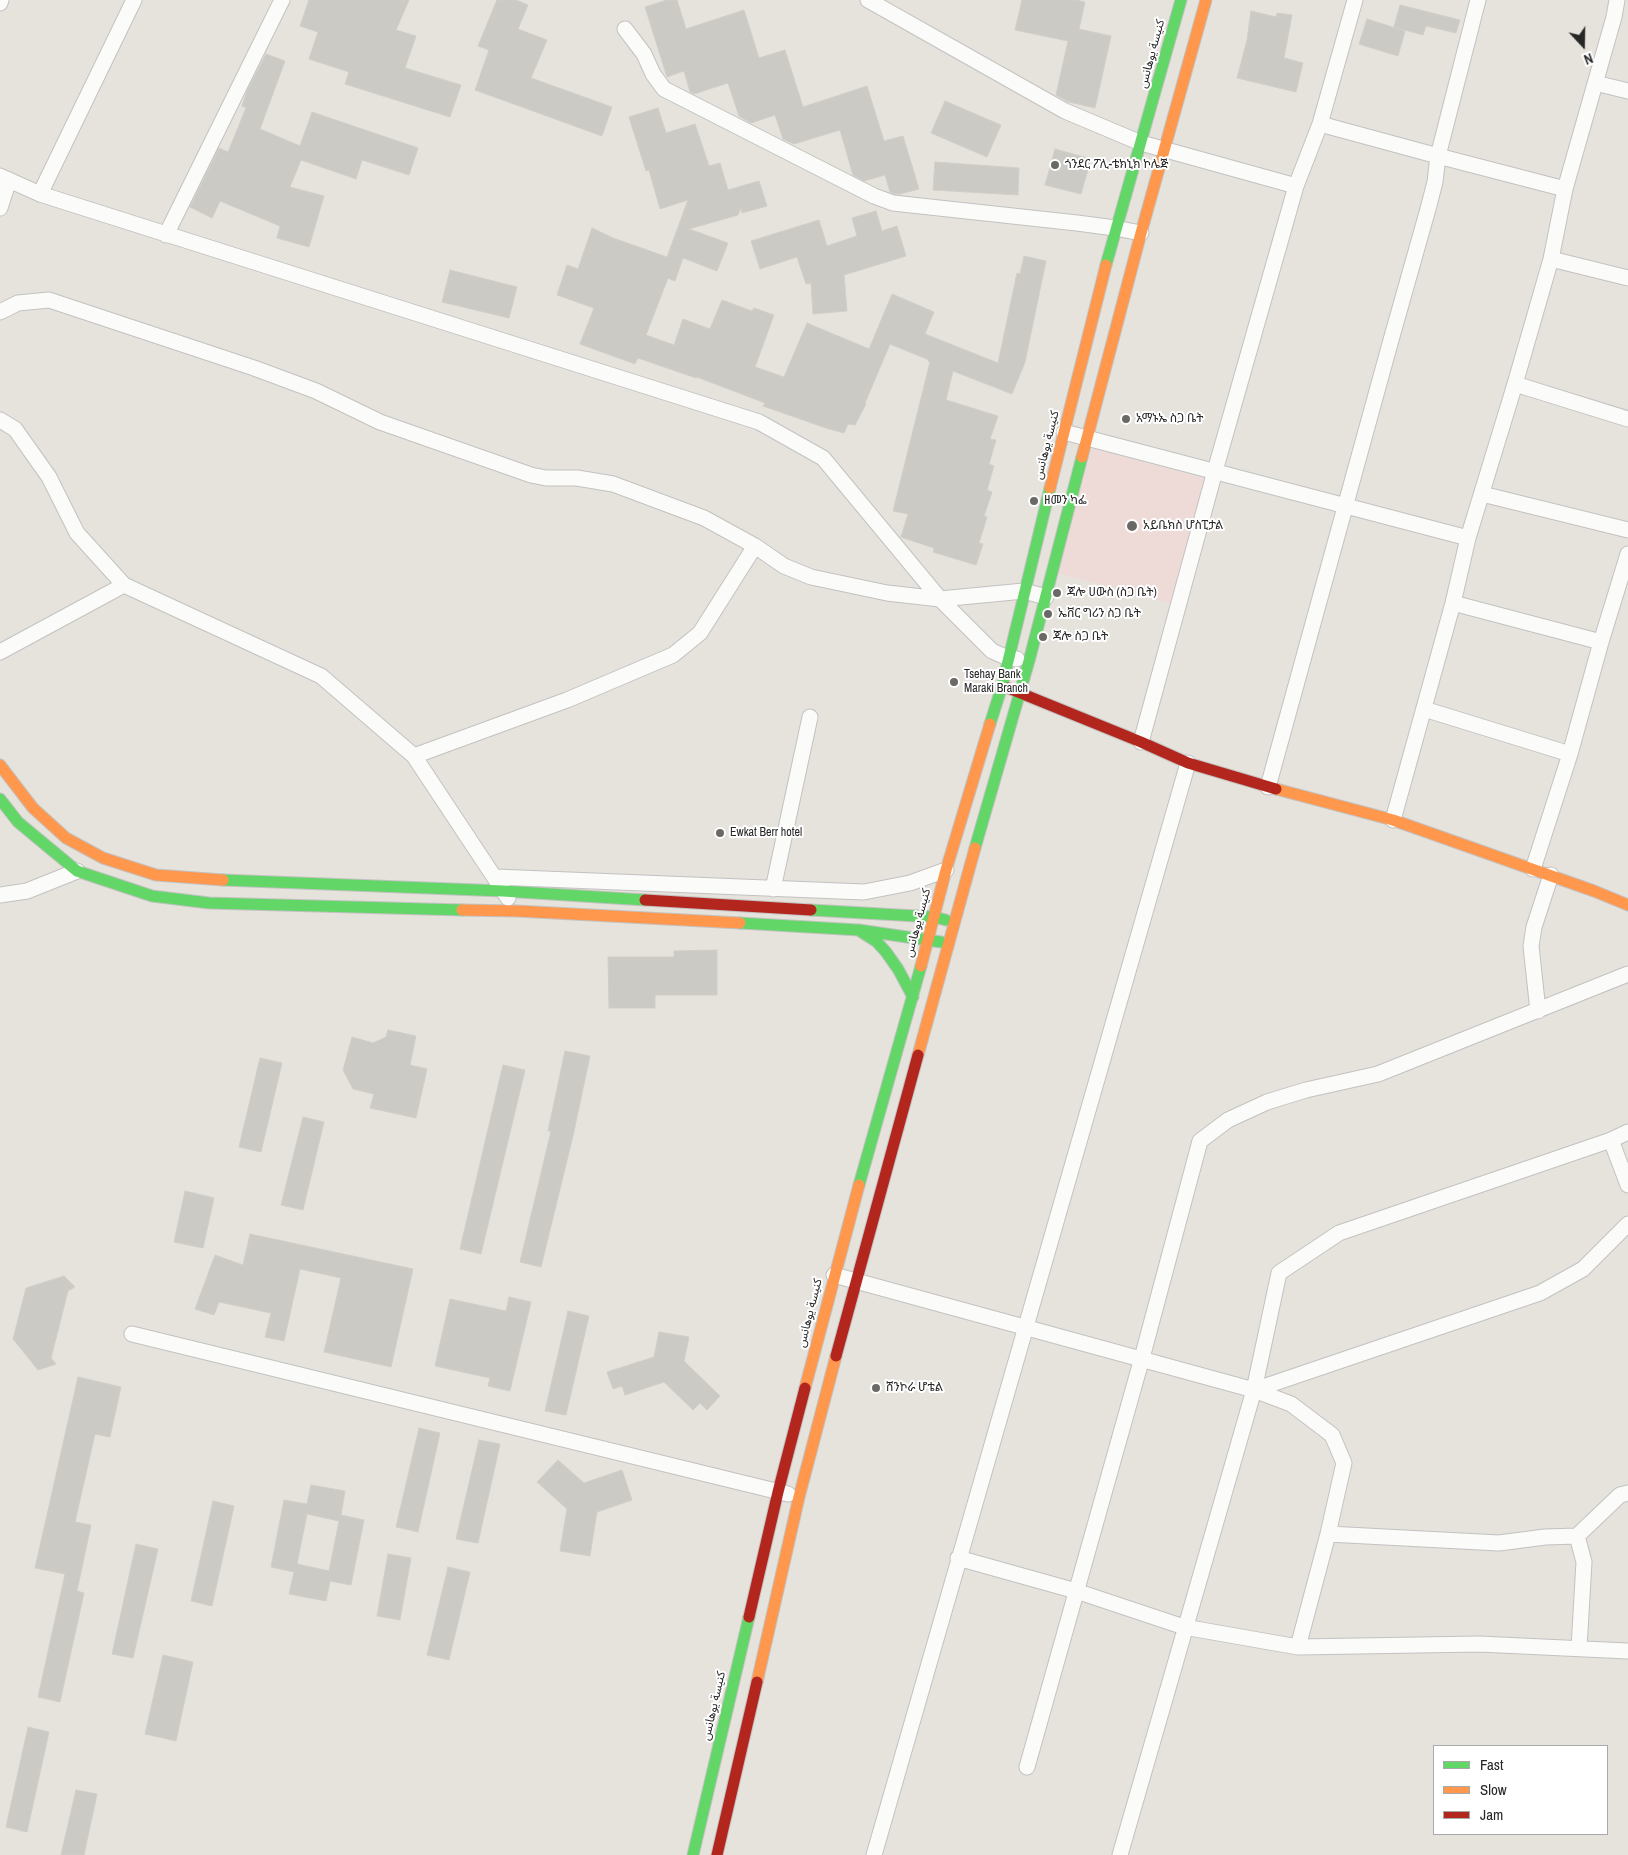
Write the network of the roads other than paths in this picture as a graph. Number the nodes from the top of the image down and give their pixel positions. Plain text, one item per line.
1 (134, 0) edge
2 (282, 0) edge
3 (868, 0) edge
4 (1181, 0) edge
5 (1206, 0) edge
6 (1354, 0) edge
7 (1478, 0) edge
8 (1616, 0) edge
9 (625, 29) dead end
10 (1595, 83) junction
11 (1628, 91) edge
12 (1320, 124) junction
13 (1142, 144) junction
14 (1164, 149) junction
15 (1438, 156) junction
16 (4, 178) edge
17 (1296, 186) junction
18 (1565, 188) junction
19 (40, 194) junction
20 (0, 208) edge
21 (1115, 228) junction
22 (1141, 233) junction
23 (166, 235) junction
24 (1551, 259) junction
25 (1628, 278) edge
26 (0, 312) edge
27 (1103, 329) junction
28 (1515, 384) junction
29 (1628, 419) edge
30 (0, 420) edge
31 (1064, 432) junction
32 (1086, 438) junction
33 (1215, 471) junction
34 (1482, 494) junction
35 (1344, 507) junction
36 (1628, 530) edge
37 (1468, 538) junction
38 (755, 546) junction
39 (1628, 554) edge
40 (1624, 582) edge
41 (124, 585) junction
42 (1024, 591) junction
43 (1046, 597) junction
44 (940, 599) junction
45 (1454, 603) junction
46 (1601, 642) junction
47 (0, 652) edge
48 (1008, 658) junction
49 (1029, 661) junction
50 (1002, 686) junction
51 (1021, 692) junction
52 (1424, 709) junction
53 (810, 717) dead end
54 (1141, 742) junction
55 (1570, 754) junction
56 (414, 756) junction
57 (1188, 764) junction
58 (0, 765) edge
59 (1268, 787) junction
60 (0, 799) edge
61 (1393, 820) junction
62 (1533, 869) junction
63 (946, 870) junction
64 (77, 871) junction
65 (1551, 875) junction
66 (495, 876) junction
67 (773, 889) junction
68 (503, 891) junction
69 (0, 895) edge
70 (1628, 905) edge
71 (517, 911) junction
72 (934, 918) junction
73 (955, 922) junction
74 (859, 930) junction
75 (928, 940) junction
76 (948, 943) junction
77 (1628, 974) edge
78 (913, 997) junction
79 (1538, 1011) junction
80 (1628, 1132) edge
81 (1611, 1140) junction
82 (1628, 1185) edge
83 (1628, 1224) edge
84 (834, 1275) junction
85 (856, 1281) junction
86 (1026, 1328) junction
87 (132, 1334) dead end
88 (1142, 1358) junction
89 (1254, 1390) junction
90 (778, 1492) junction
91 (1628, 1493) edge
92 (799, 1497) junction
93 (1328, 1534) junction
94 (1577, 1536) junction
95 (958, 1558) junction
96 (1076, 1592) junction
97 (1184, 1627) junction
98 (1298, 1647) junction
99 (1579, 1648) junction
100 (1628, 1651) edge
101 (1027, 1767) dead end
102 (693, 1855) edge
103 (717, 1855) edge
104 (874, 1855) edge
105 (1120, 1855) edge

1 - 19 street
2 - 23 street
3 - 13 street
4 - 13 street, كنيسة يوهانس
5 - 14 street
6 - 12 street
7 - 15 street
8 - 10 street
9 - 21 street
10 - 11 street
10 - 18 street
12 - 15 street
12 - 17 street
13 - 14 street
13 - 21 street, كنيسة يوهانس
14 - 17 street
14 - 22 street
15 - 18 street
15 - 35 street
16 - 19 street
16 - 20 street
17 - 33 street
18 - 24 street
19 - 23 street
21 - 22 street
21 - 27 street, كنيسة يوهانس
22 - 27 street
23 - 44 street
24 - 25 street
24 - 28 street
26 - 38 street
27 - 31 street, كنيسة يوهانس
27 - 32 street
28 - 29 street
28 - 34 street
30 - 41 street
31 - 32 street
31 - 42 street, كنيسة يوهانس
32 - 33 street
32 - 43 street
33 - 35 street
33 - 54 street
34 - 36 street
34 - 37 street
35 - 37 street
35 - 59 street
37 - 45 street
38 - 44 street
38 - 56 street
39 - 40 street
40 - 46 street
41 - 47 street
41 - 56 street
42 - 43 street
42 - 44 street
42 - 48 street, كنيسة يوهانس
43 - 49 street
44 - 48 street
45 - 46 street
45 - 52 street
46 - 55 street
48 - 49 street
48 - 50 street, كنيسة يوهانس
49 - 51 street
50 - 51 street
50 - 63 street, كنيسة يوهانس
51 - 54 street
51 - 73 street
52 - 55 street
52 - 61 street
53 - 67 street
54 - 57 street
55 - 62 street
56 - 66 street
57 - 59 street
57 - 86 street
58 - 68 street
59 - 61 street
60 - 64 street
61 - 62 street
62 - 65 street
63 - 67 street
63 - 72 street, كنيسة يوهانس
64 - 69 street
64 - 71 street
65 - 70 street
65 - 79 street
66 - 67 street
66 - 68 street
68 - 71 street
68 - 72 street
71 - 74 street
72 - 73 street
72 - 75 street, كنيسة يوهانس
73 - 76 street
74 - 75 street
74 - 78 street
75 - 76 street
75 - 78 street, كنيسة يوهانس
76 - 85 street
77 - 79 street
78 - 84 street, كنيسة يوهانس
79 - 88 street
80 - 81 street
81 - 82 street
81 - 89 street
83 - 89 street
84 - 85 street
84 - 90 street, كنيسة يوهانس
85 - 86 street
85 - 92 street
86 - 88 street
86 - 95 street
87 - 90 street
88 - 89 street
88 - 96 street
89 - 93 street
89 - 97 street
90 - 92 street
90 - 102 street, كنيسة يوهانس
91 - 94 street
92 - 103 street
93 - 94 street
93 - 98 street
94 - 99 street
95 - 96 street
95 - 104 street
96 - 97 street
96 - 101 street
97 - 98 street
97 - 105 street
98 - 99 street
99 - 100 street

